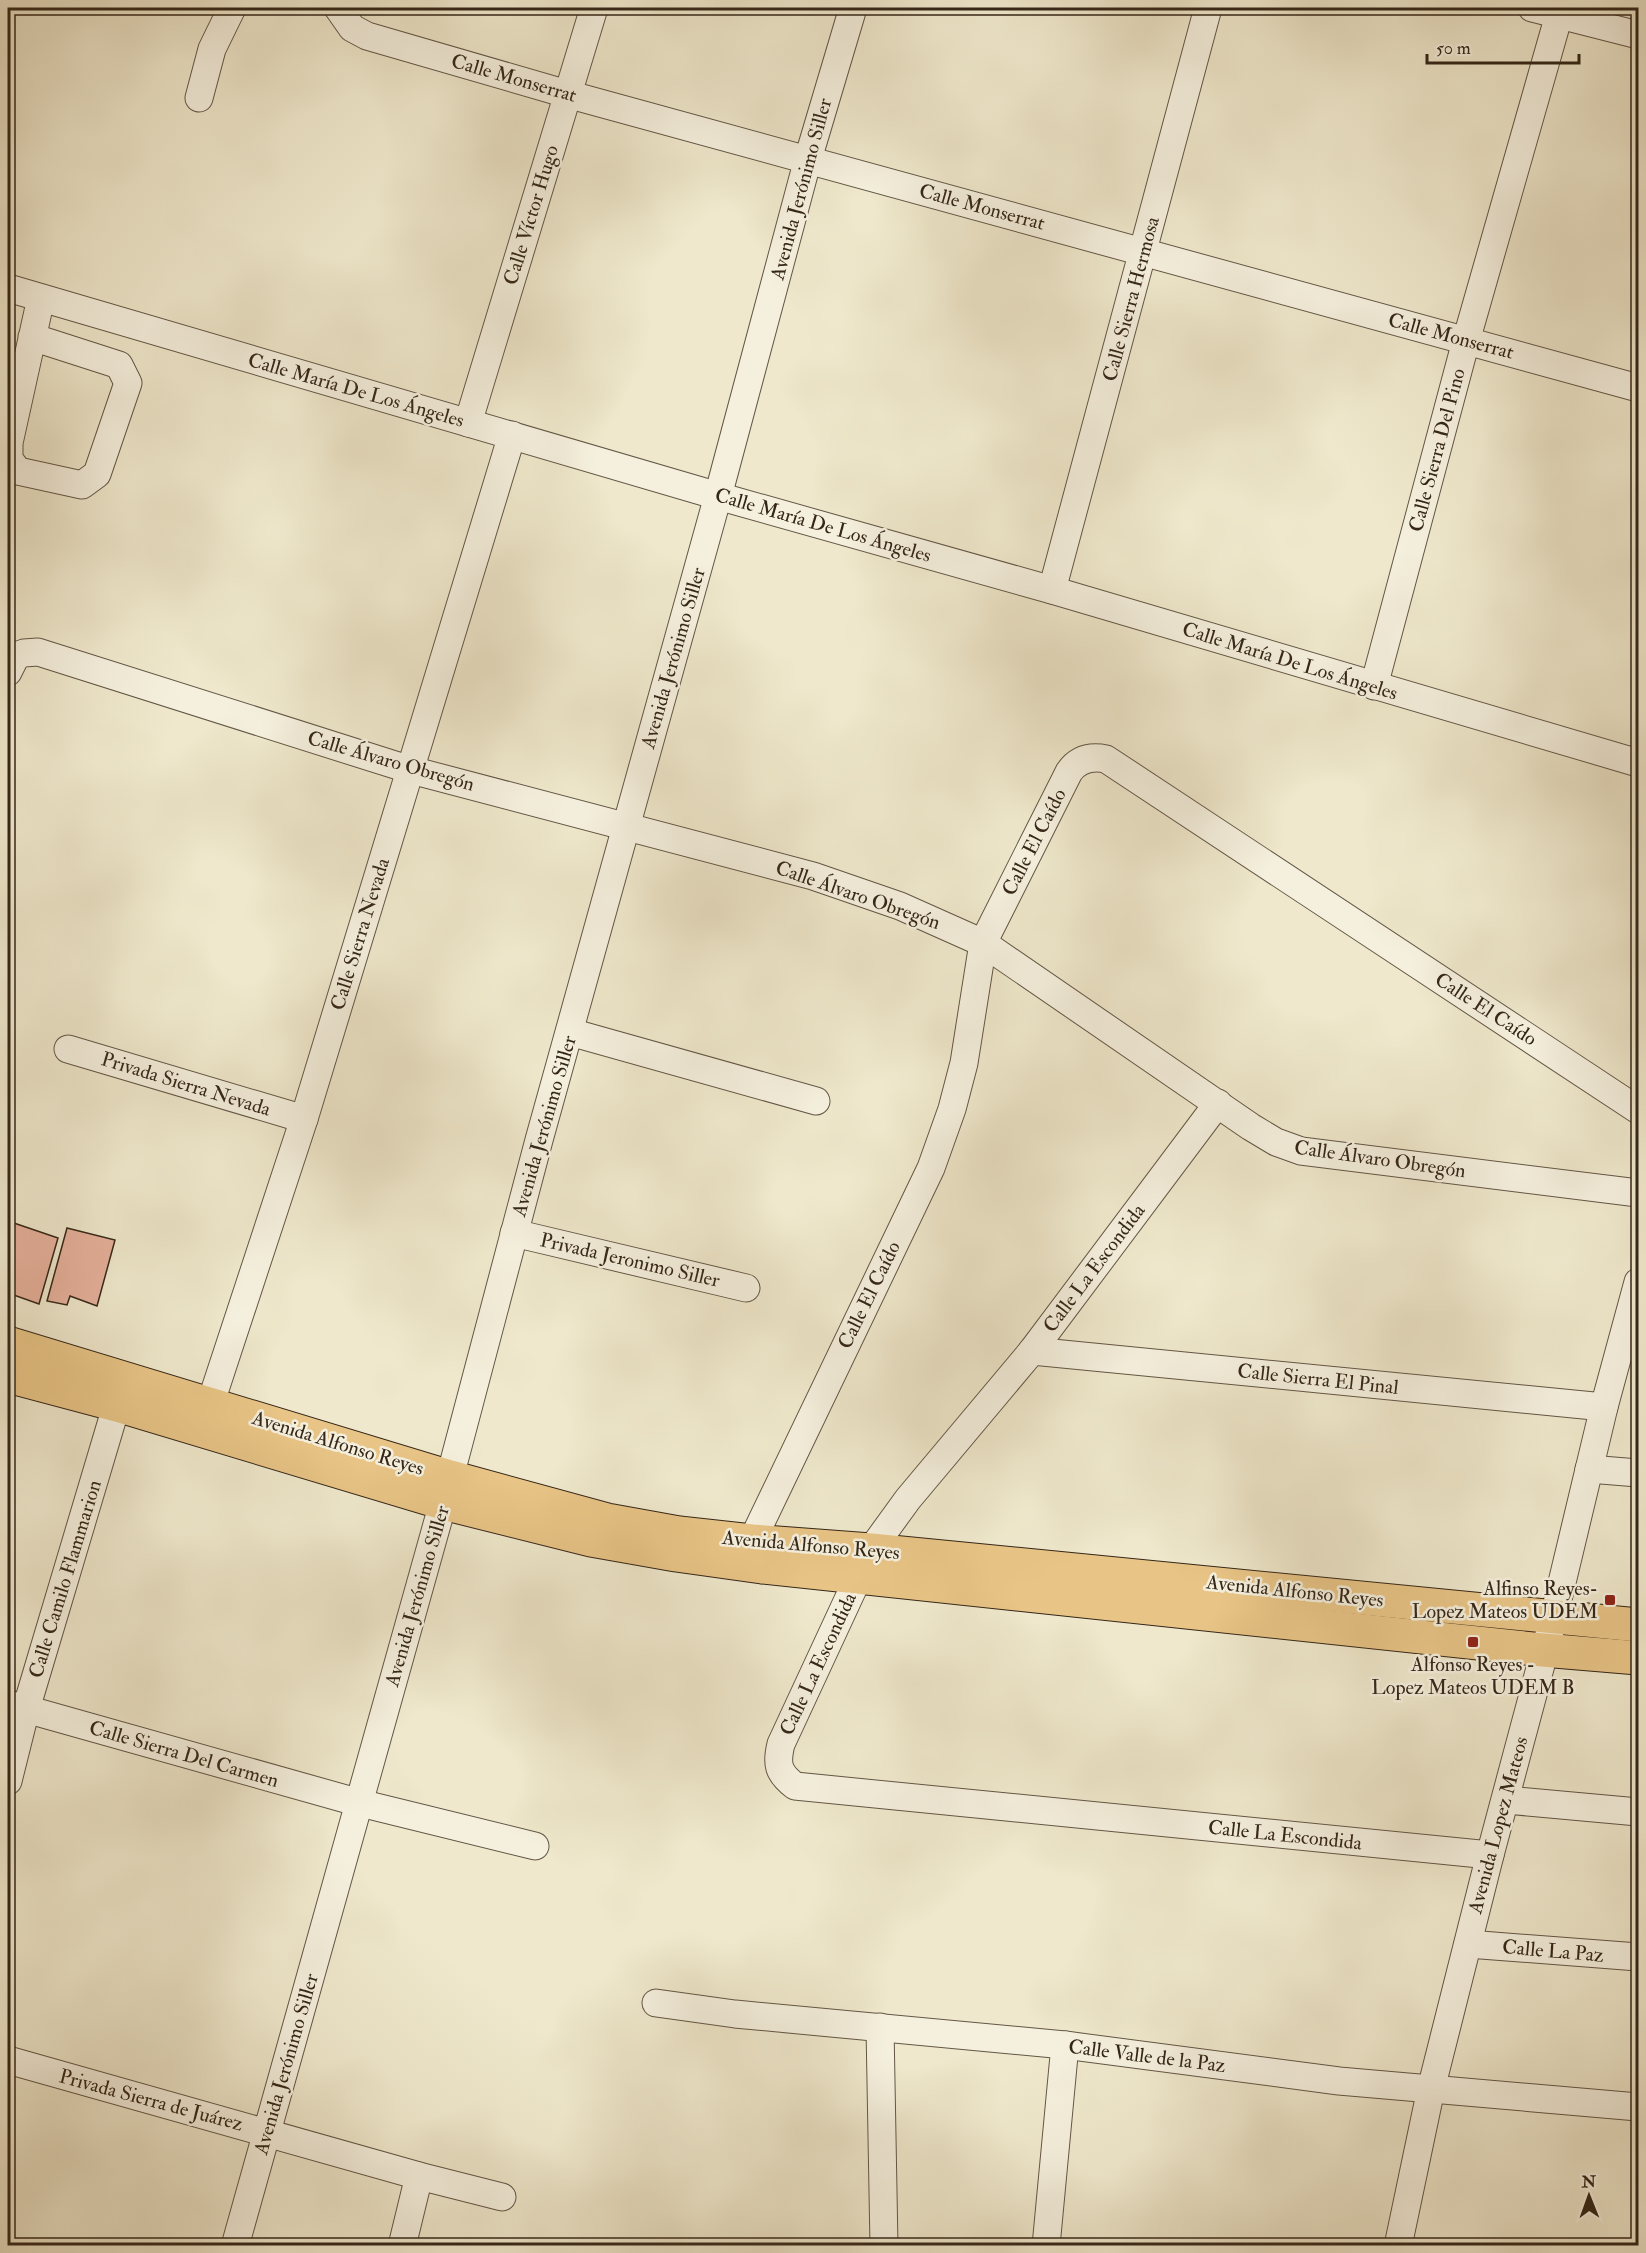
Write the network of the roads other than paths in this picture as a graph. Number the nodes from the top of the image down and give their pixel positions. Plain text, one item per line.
1 (232, 8) edge
2 (338, 8) edge
3 (594, 8) edge
4 (853, 8) edge
5 (1208, 8) edge
6 (1532, 8) edge
7 (1560, 11) edge
8 (1638, 35) edge
9 (567, 94) junction
10 (199, 98) dead end
11 (808, 159) junction
12 (1144, 252) junction
13 (8, 288) edge
14 (41, 298) junction
15 (32, 337) junction
16 (1466, 341) junction
17 (1638, 388) edge
18 (468, 423) junction
19 (512, 435) junction
20 (718, 496) junction
21 (1052, 590) junction
22 (8, 672) edge
23 (1374, 686) junction
24 (1638, 763) edge
25 (411, 770) junction
26 (626, 825) junction
27 (983, 943) junction
28 (570, 1032) junction
29 (68, 1049) dead end
30 (816, 1101) dead end
31 (1218, 1104) junction
32 (1638, 1110) edge
33 (304, 1119) junction
34 (1638, 1192) edge
35 (514, 1233) junction
36 (1638, 1282) edge
37 (746, 1288) dead end
38 (1633, 1319) edge
39 (8, 1343) edge
40 (1032, 1351) junction
41 (8, 1376) edge
42 (121, 1391) junction
43 (1604, 1407) junction
44 (206, 1417) junction
45 (1589, 1468) junction
46 (1638, 1473) edge
47 (447, 1490) junction
48 (752, 1541) junction
49 (865, 1563) junction
50 (1554, 1616) junction
51 (1638, 1625) edge
52 (1544, 1650) junction
53 (1638, 1658) edge
54 (17, 1707) edge
55 (8, 1781) edge
56 (1506, 1800) junction
57 (360, 1803) junction
58 (1638, 1812) edge
59 (535, 1846) dead end
60 (1490, 1855) junction
61 (1468, 1944) junction
62 (1638, 1957) edge
63 (656, 2003) dead end
64 (880, 2027) junction
65 (1065, 2045) junction
66 (8, 2060) edge
67 (1431, 2089) junction
68 (1638, 2107) edge
69 (267, 2132) junction
70 (419, 2176) junction
71 (502, 2197) dead end
72 (235, 2246) edge
73 (402, 2246) edge
74 (884, 2246) edge
75 (1046, 2246) edge
76 (1398, 2246) edge

1 - 10 street
2 - 9 street, Calle Monserrat
3 - 9 street, Calle Víctor Hugo
4 - 11 street, Avenida Jerónimo Siller
5 - 12 street, Calle Sierra Hermosa
6 - 7 street
7 - 8 street
7 - 16 street, Calle Sierra Del Pino
9 - 11 street, Calle Monserrat
9 - 18 street, Calle Víctor Hugo
11 - 12 street, Calle Monserrat
11 - 20 street, Avenida Jerónimo Siller
12 - 16 street, Calle Monserrat
12 - 21 street, Calle Sierra Hermosa
13 - 14 street, Calle María De Los Ángeles
14 - 15 street
14 - 18 street, Calle María De Los Ángeles
15 - 15 street
16 - 17 street, Calle Monserrat
16 - 23 street, Calle Sierra Del Pino
18 - 19 street, Calle María De Los Ángeles
19 - 20 street, Calle María De Los Ángeles
19 - 25 street, Calle Sierra Nevada
20 - 21 street, Calle María De Los Ángeles
20 - 26 street, Avenida Jerónimo Siller
21 - 23 street, Calle María De Los Ángeles
22 - 25 street, Calle Álvaro Obregón
23 - 24 street, Calle María De Los Ángeles
25 - 26 street, Calle Álvaro Obregón
25 - 33 street, Calle Sierra Nevada
26 - 27 street, Calle Álvaro Obregón
26 - 28 street, Avenida Jerónimo Siller
27 - 31 street, Calle Álvaro Obregón
27 - 32 street, Calle El Caído
27 - 48 street, Calle El Caído
28 - 30 street
28 - 35 street, Avenida Jerónimo Siller
29 - 33 street, Privada Sierra Nevada
31 - 34 street, Calle Álvaro Obregón
31 - 40 street, Calle La Escondida
33 - 44 street, Calle Sierra Nevada
35 - 37 street, Privada Jeronimo Siller
35 - 47 street, Avenida Jerónimo Siller
36 - 38 street, Avenida Lopez Mateos
38 - 43 street, Avenida Lopez Mateos
39 - 42 main road, Avenida Alfonso Reyes
40 - 43 street, Calle Sierra El Pinal
40 - 49 street, Calle La Escondida
41 - 42 main road, Avenida Alfonso Reyes
42 - 44 main road, Avenida Alfonso Reyes
42 - 54 street, Calle Camilo Flammarion
43 - 45 street, Avenida Lopez Mateos
44 - 47 main road, Avenida Alfonso Reyes
45 - 46 street
45 - 50 street, Avenida Lopez Mateos
47 - 48 main road, Avenida Alfonso Reyes
47 - 49 main road, Avenida Alfonso Reyes
47 - 57 street, Avenida Jerónimo Siller
48 - 49 main road, Avenida Alfonso Reyes
49 - 50 main road, Avenida Alfonso Reyes
49 - 52 main road, Avenida Alfonso Reyes
49 - 60 street, Calle La Escondida
50 - 51 main road, Avenida Alfonso Reyes
50 - 52 street, Avenida Lopez Mateos
52 - 53 main road, Avenida Alfonso Reyes
52 - 56 street, Avenida Lopez Mateos
54 - 55 street, Calle Camilo Flammarion
54 - 57 street, Calle Sierra Del Carmen
56 - 58 street
56 - 60 street, Avenida Lopez Mateos
57 - 59 street, Calle Sierra Del Carmen
57 - 69 street, Avenida Jerónimo Siller
60 - 61 street, Avenida Lopez Mateos
61 - 62 street, Calle La Paz
61 - 67 street, Avenida Lopez Mateos
63 - 64 street, Calle Valle de la Paz
64 - 65 street, Calle Valle de la Paz
64 - 74 street
65 - 67 street, Calle Valle de la Paz
65 - 75 street
66 - 69 street, Privada Sierra de Juárez
67 - 68 street, Calle Valle de la Paz
67 - 76 street, Avenida Lopez Mateos
69 - 70 street, Privada Sierra de Juárez
69 - 72 street, Avenida Jerónimo Siller
70 - 71 street, Privada Sierra de Juárez
70 - 73 street

